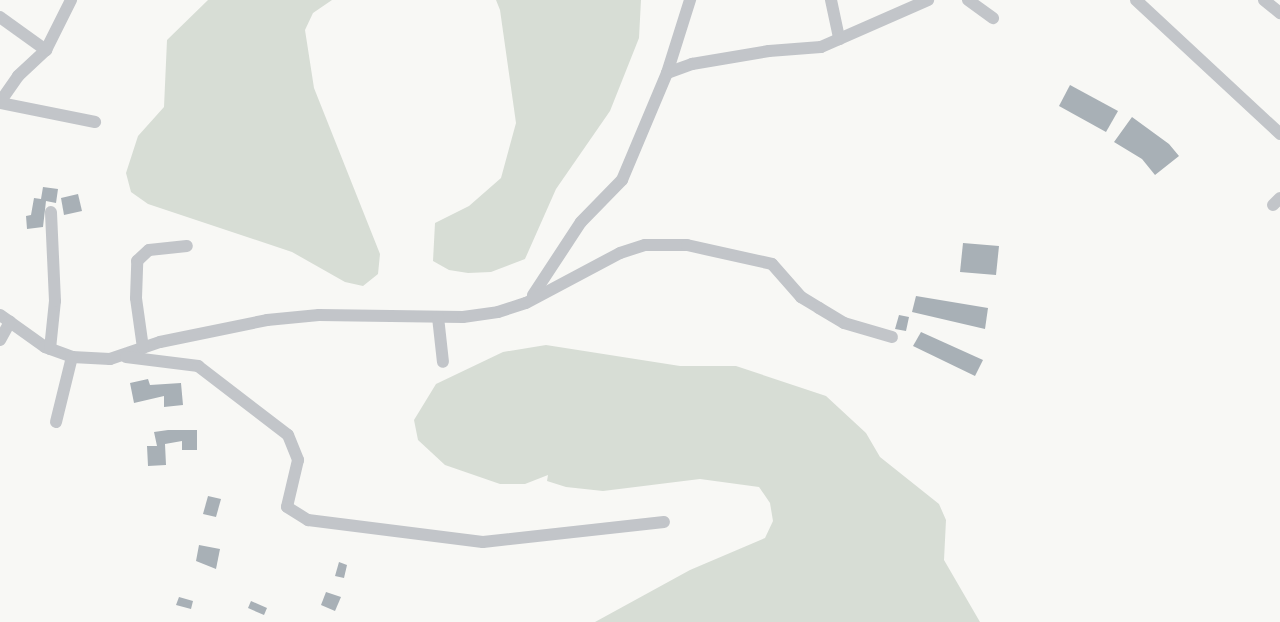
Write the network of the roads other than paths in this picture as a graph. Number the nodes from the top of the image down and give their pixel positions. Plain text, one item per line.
1 (71, 0) edge
2 (690, 0) edge
3 (831, 0) edge
4 (968, 0) edge
5 (1137, 0) edge
6 (925, 1) edge
7 (0, 17) edge
8 (993, 18) dead end
9 (839, 39) junction
10 (46, 51) junction
11 (667, 73) junction
12 (0, 103) edge
13 (95, 122) dead end
14 (1280, 134) edge
15 (51, 212) dead end
16 (187, 246) dead end
17 (526, 303) junction
18 (438, 317) junction
19 (5, 319) edge
20 (892, 337) dead end
21 (0, 340) edge
22 (143, 348) junction
23 (50, 349) junction
24 (122, 356) junction
25 (72, 357) junction
26 (443, 362) dead end
27 (56, 422) dead end
28 (664, 522) dead end

1 - 10 street
2 - 11 street
3 - 9 street
4 - 8 street
5 - 14 street
6 - 9 street
7 - 10 street
9 - 11 street
10 - 12 street
11 - 17 street
12 - 13 street
15 - 23 street
16 - 22 street
17 - 18 street
17 - 20 street
18 - 22 street
18 - 26 street
19 - 21 street
19 - 23 street
22 - 24 street
23 - 25 street
24 - 25 street
24 - 28 street
25 - 27 street

